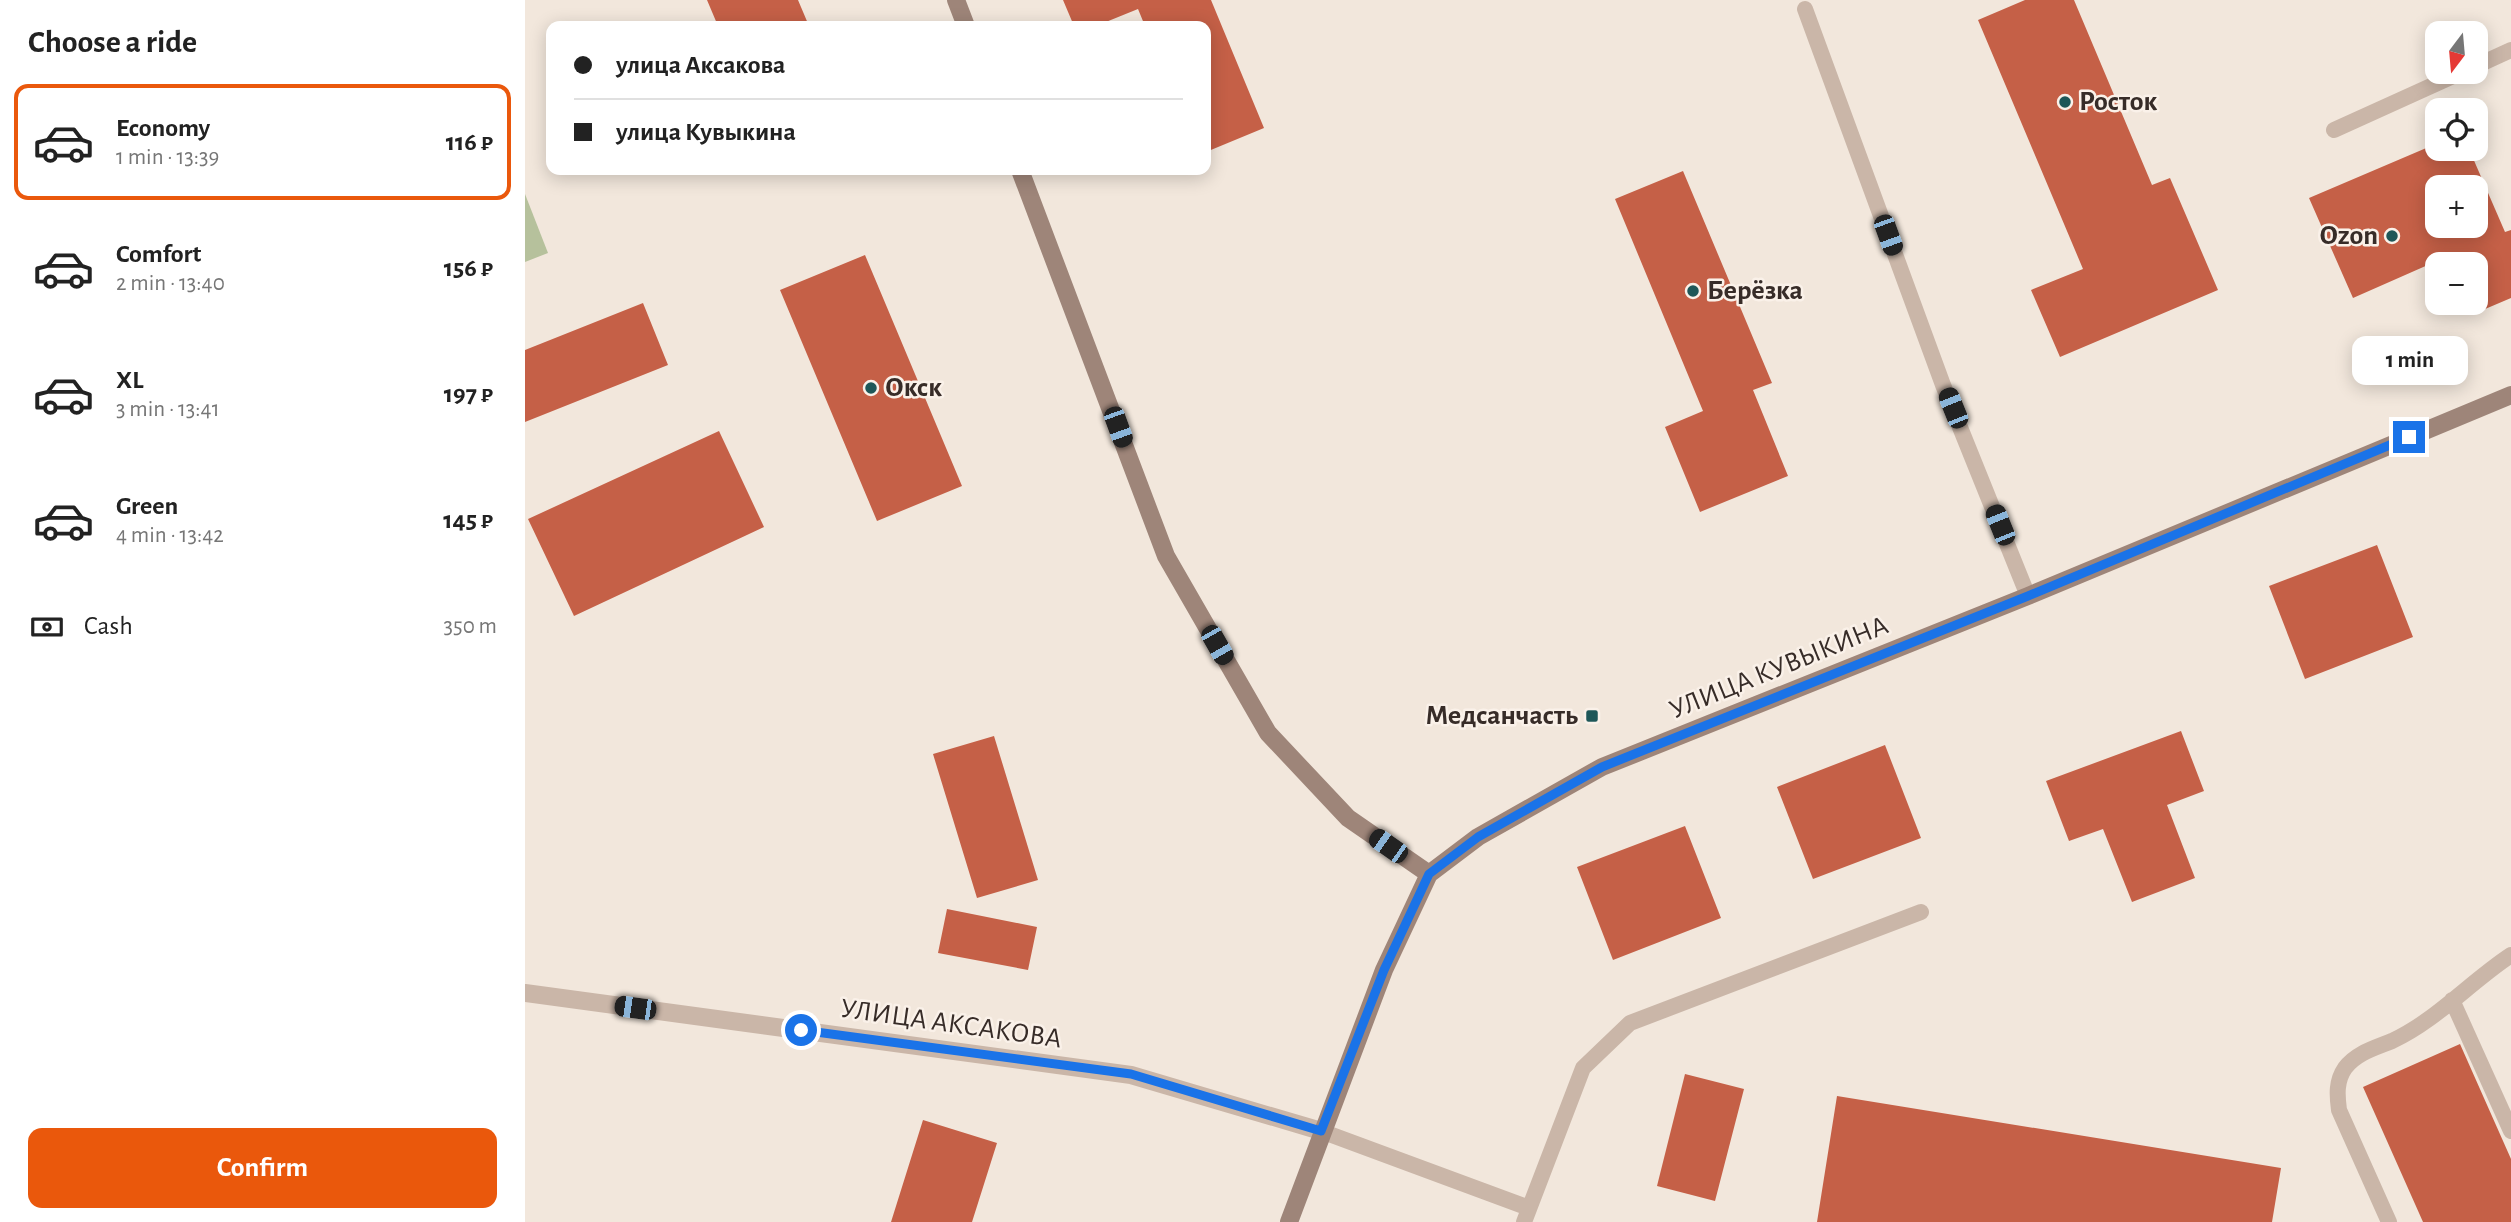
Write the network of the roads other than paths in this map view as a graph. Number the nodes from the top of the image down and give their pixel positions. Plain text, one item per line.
1 (956, 0) edge
2 (1805, 9) dead end
3 (964, 21) edge
4 (2511, 50) edge
5 (2489, 59) edge
6 (2436, 84) edge
7 (2334, 130) dead end
8 (1022, 175) edge
9 (2511, 395) edge
10 (2028, 596) junction
11 (1429, 874) junction
12 (1921, 912) dead end
13 (2511, 955) edge
14 (525, 993) edge
15 (2452, 1000) junction
16 (1321, 1131) junction
17 (2511, 1131) edge
18 (1527, 1215) edge
19 (1289, 1222) edge
20 (2389, 1222) edge

1 - 3 street
2 - 10 lane
4 - 5 lane
6 - 7 lane
8 - 11 street
9 - 10 street, УЛИЦА КУВЫКИНА
10 - 11 street, УЛИЦА КУВЫКИНА
11 - 16 street, УЛИЦА КУВЫКИНА
12 - 18 lane
13 - 15 lane
14 - 16 street, УЛИЦА АКСАКОВА
15 - 17 lane
15 - 20 lane
16 - 18 lane
16 - 19 street, УЛИЦА КУВЫКИНА

